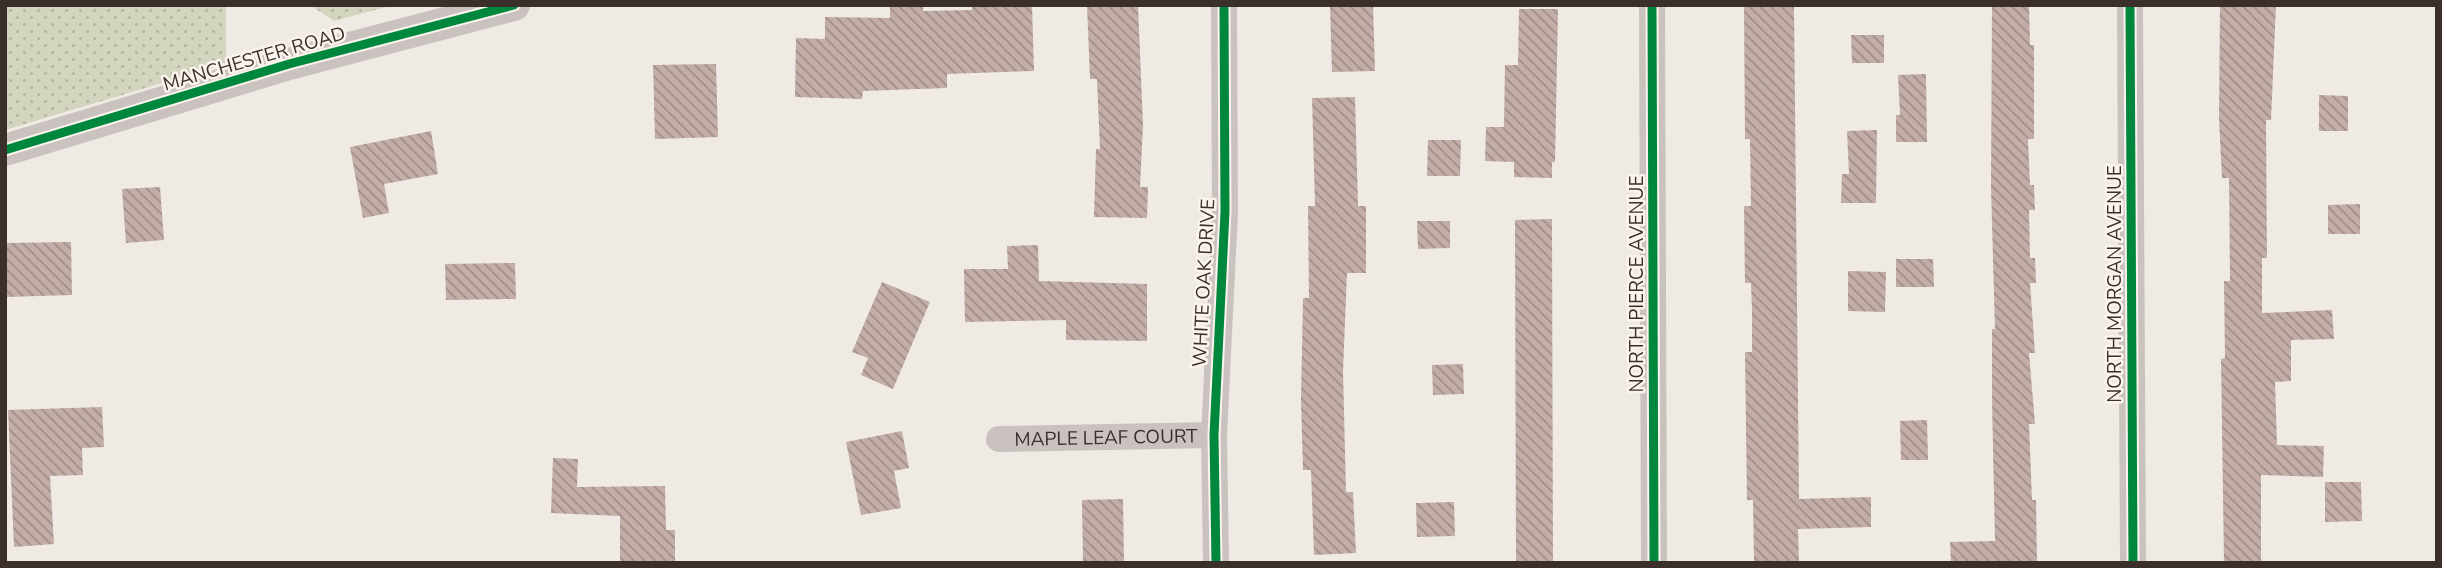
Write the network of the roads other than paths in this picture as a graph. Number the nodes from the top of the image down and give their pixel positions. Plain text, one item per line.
1 (514, 5) edge
2 (1224, 5) edge
3 (1652, 5) edge
4 (2130, 5) edge
5 (5, 150) edge
6 (1214, 436) junction
7 (999, 439) dead end
8 (1216, 563) edge
9 (1654, 563) edge
10 (2133, 563) edge

1 - 5 street, MANCHESTER ROAD
2 - 6 street, WHITE OAK DRIVE
3 - 9 street, NORTH PIERCE AVENUE
4 - 10 street, NORTH MORGAN AVENUE
6 - 7 street, MAPLE LEAF COURT
6 - 8 street, WHITE OAK DRIVE

